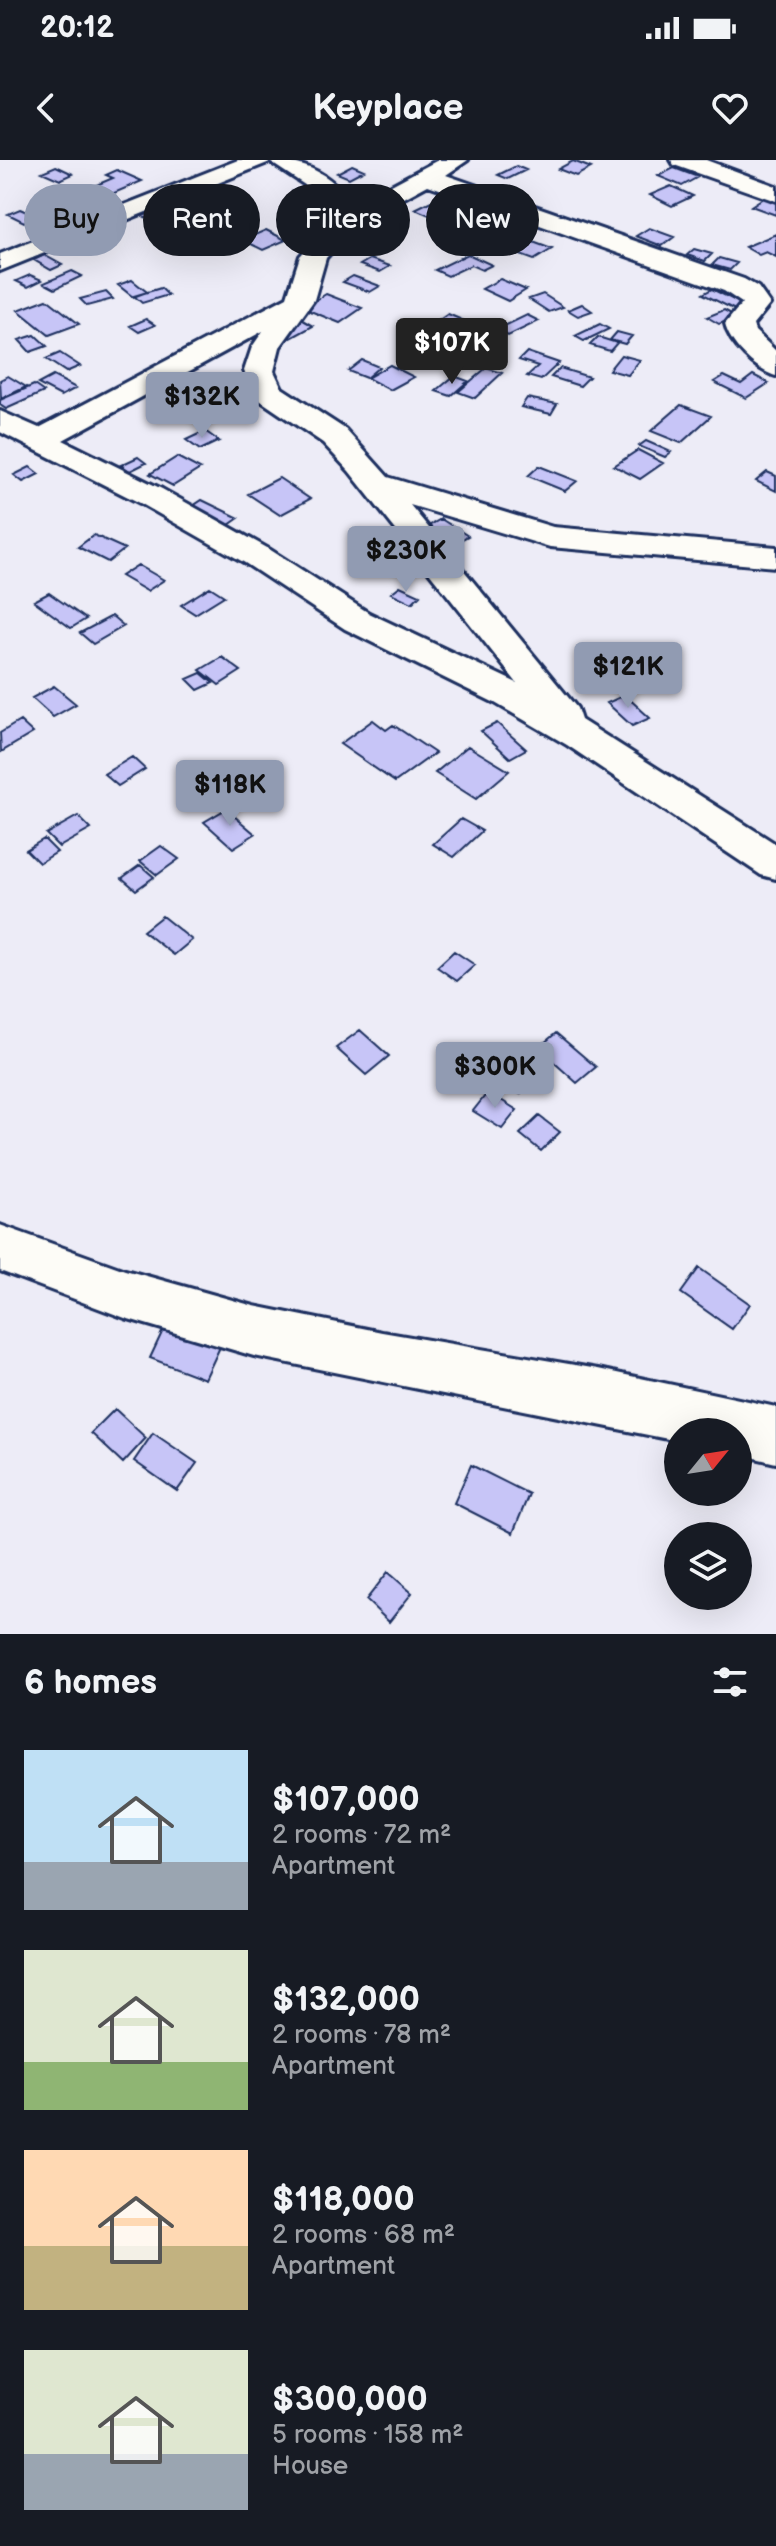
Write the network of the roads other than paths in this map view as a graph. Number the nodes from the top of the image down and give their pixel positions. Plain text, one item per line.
1 (259, 160) edge
2 (281, 160) edge
3 (456, 160) edge
4 (683, 160) edge
5 (425, 176) junction
6 (323, 184) edge
7 (410, 184) edge
8 (776, 194) edge
9 (313, 256) edge
10 (0, 263) edge
11 (300, 300) junction
12 (776, 367) edge
13 (0, 420) edge
14 (41, 439) junction
15 (376, 484) junction
16 (776, 557) edge
17 (580, 736) junction
18 (776, 864) edge
19 (0, 1248) edge
20 (776, 1435) edge

1 - 10 street
2 - 6 street
3 - 5 street
4 - 8 street
5 - 7 street
5 - 12 street
9 - 11 street
11 - 14 street
11 - 15 street
13 - 14 street
14 - 17 street
15 - 16 street
15 - 17 street
17 - 18 street
19 - 20 street

